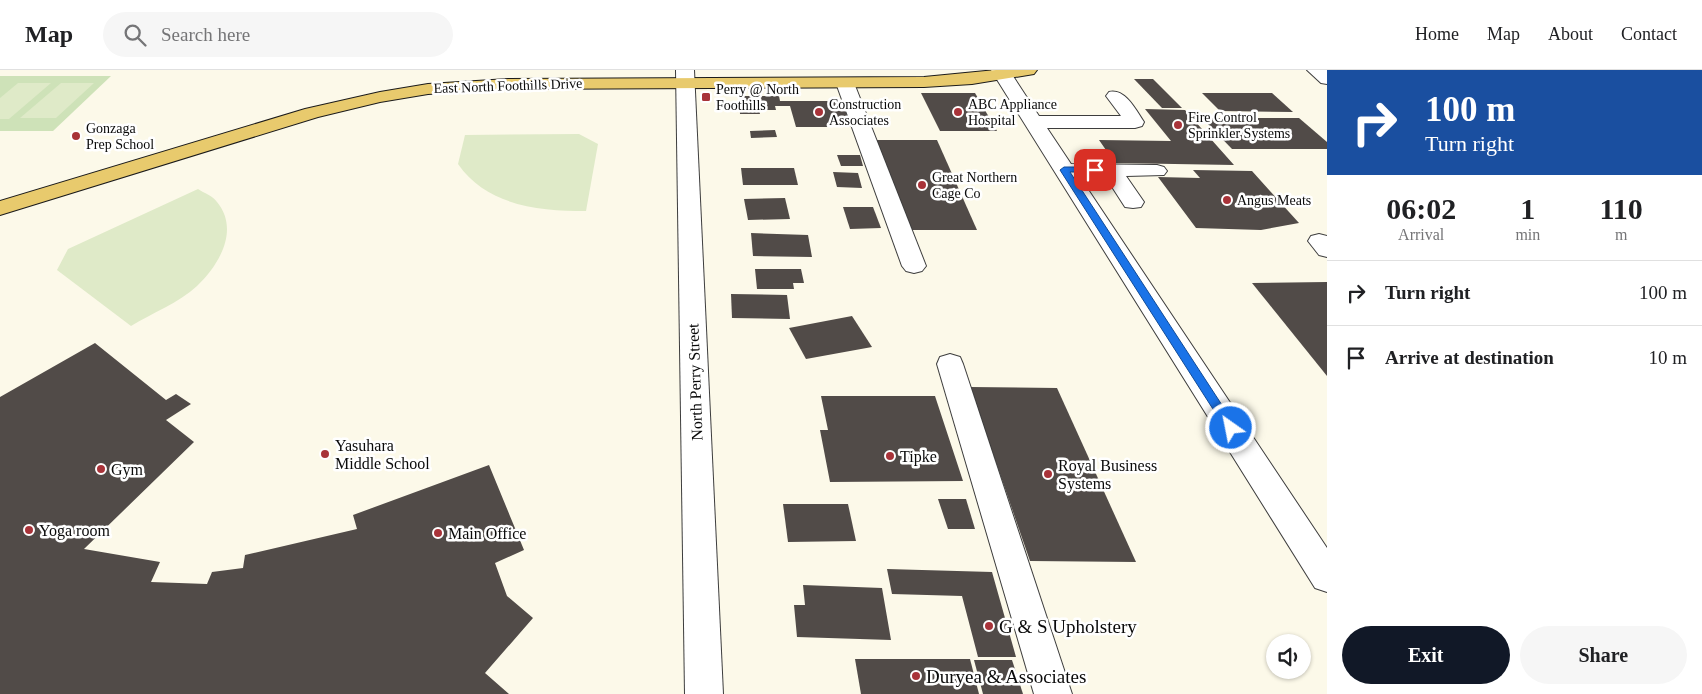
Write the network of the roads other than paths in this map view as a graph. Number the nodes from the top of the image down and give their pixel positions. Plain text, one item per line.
1 (504, 70) edge
2 (1028, 70) edge
3 (1316, 70) edge
4 (1002, 72) edge
5 (849, 76) edge
6 (686, 77) edge
7 (1327, 79) edge
8 (1115, 96) dead end
9 (1034, 122) junction
10 (1064, 170) junction
11 (1111, 170) junction
12 (1157, 171) dead end
13 (0, 190) edge
14 (1134, 202) dead end
15 (0, 208) edge
16 (914, 266) dead end
17 (950, 364) dead end
18 (1327, 577) edge
19 (704, 694) edge
20 (1053, 694) edge

1 - 13 main road, East North Foothills Drive
2 - 4 main road, East North Foothills Drive
3 - 7 street
4 - 5 main road, East North Foothills Drive
4 - 9 street
5 - 6 main road, East North Foothills Drive
5 - 16 street
6 - 15 main road, East North Foothills Drive
6 - 19 street, North Perry Street
8 - 9 street
9 - 10 street
10 - 11 street
10 - 18 street
11 - 12 street
11 - 14 street
17 - 20 street

